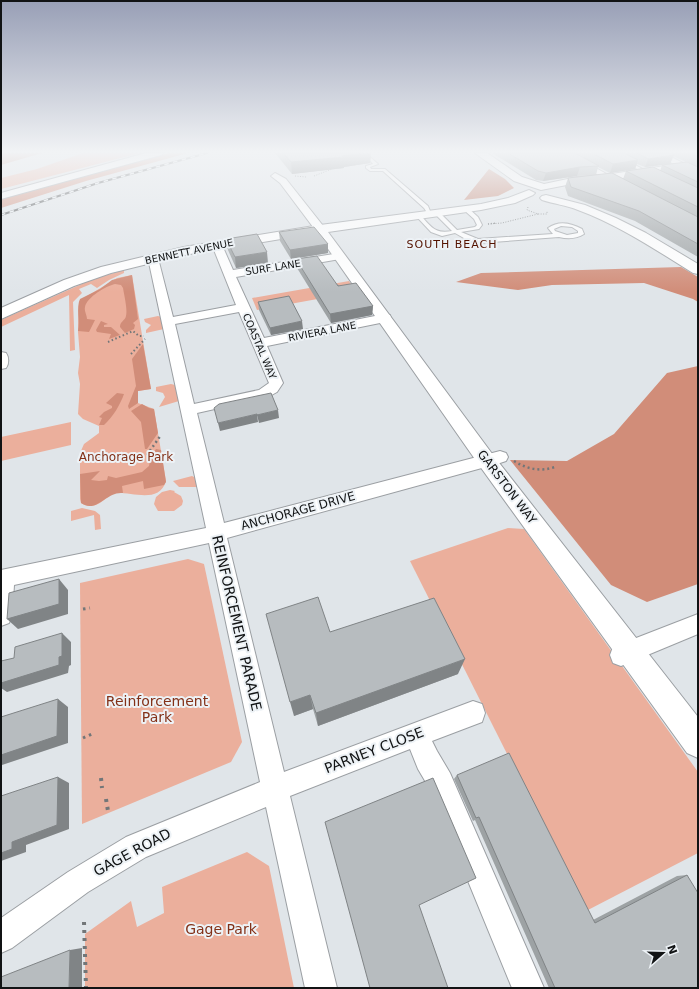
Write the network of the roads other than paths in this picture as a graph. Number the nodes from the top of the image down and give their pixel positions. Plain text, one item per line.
1 (297, 199) edge
2 (417, 199) edge
3 (514, 199) edge
4 (527, 199) edge
5 (561, 199) edge
6 (567, 199) edge
7 (481, 207) junction
8 (580, 207) junction
9 (466, 209) junction
10 (427, 215) junction
11 (320, 229) junction
12 (456, 232) junction
13 (559, 235) junction
14 (217, 245) junction
15 (340, 256) junction
16 (153, 258) junction
17 (698, 270) edge
18 (231, 274) junction
19 (244, 307) junction
20 (1, 314) edge
21 (385, 318) junction
22 (167, 322) junction
23 (260, 343) junction
24 (1, 356) edge
25 (1, 365) edge
26 (188, 410) junction
27 (493, 458) junction
28 (216, 533) junction
29 (3, 578) edge
30 (1, 616) edge
31 (698, 624) edge
32 (625, 653) junction
33 (473, 713) dead end
34 (417, 734) junction
35 (698, 742) edge
36 (276, 789) junction
37 (1, 937) edge
38 (321, 988) edge
39 (528, 988) edge

1 - 11 street
2 - 10 lane
3 - 7 street, BENNETT AVENUE
4 - 7 street, BENNETT AVENUE
5 - 8 street
6 - 8 street
7 - 9 street, BENNETT AVENUE
8 - 17 street
9 - 10 street, BENNETT AVENUE
9 - 12 lane
10 - 11 street, BENNETT AVENUE
10 - 12 lane
10 - 12 lane
11 - 14 street, BENNETT AVENUE
11 - 15 street, GARSTON WAY
12 - 13 lane
13 - 13 lane
14 - 16 street, BENNETT AVENUE
14 - 18 street, COASTAL WAY
15 - 18 street, SURF LANE
15 - 21 street, GARSTON WAY
16 - 20 street, BENNETT AVENUE
16 - 22 street, REINFORCEMENT PARADE
18 - 19 street, COASTAL WAY
19 - 22 street
19 - 23 street, COASTAL WAY
21 - 23 street, RIVIERA LANE
21 - 27 street, GARSTON WAY
22 - 26 street, REINFORCEMENT PARADE
23 - 26 street, COASTAL WAY
24 - 25 street
26 - 28 street, REINFORCEMENT PARADE
27 - 28 street, ANCHORAGE DRIVE
27 - 32 street, GARSTON WAY
28 - 29 street, ANCHORAGE DRIVE
28 - 36 street, REINFORCEMENT PARADE
29 - 30 street
31 - 32 street
32 - 35 street, GARSTON WAY
33 - 34 street, PARNEY CLOSE
34 - 36 street, PARNEY CLOSE
34 - 39 street
36 - 37 street, GAGE ROAD
36 - 38 street, REINFORCEMENT PARADE

